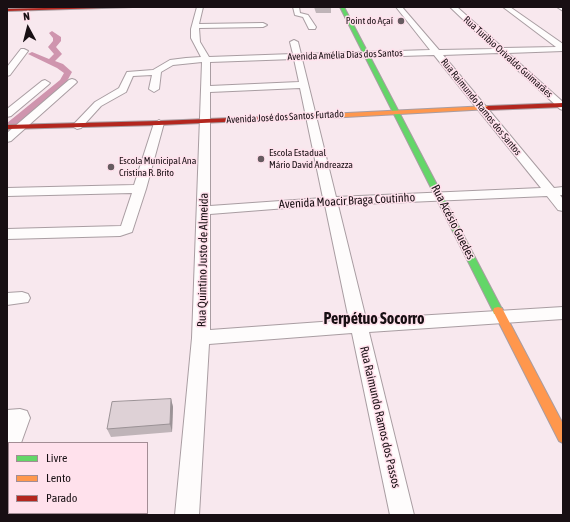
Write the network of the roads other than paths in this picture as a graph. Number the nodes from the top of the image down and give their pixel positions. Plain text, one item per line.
1 (131, 7) edge
2 (200, 7) edge
3 (296, 7) edge
4 (342, 7) edge
5 (399, 7) edge
6 (453, 7) edge
7 (506, 7) edge
8 (19, 8) edge
9 (7, 10) edge
10 (263, 25) dead end
11 (196, 26) junction
12 (312, 27) dead end
13 (296, 49) junction
14 (563, 49) edge
15 (13, 51) dead end
16 (501, 51) junction
17 (436, 53) junction
18 (367, 55) junction
19 (206, 59) junction
20 (157, 71) junction
21 (7, 72) edge
22 (72, 82) dead end
23 (45, 83) dead end
24 (304, 85) junction
25 (154, 89) dead end
26 (205, 89) junction
27 (562, 105) edge
28 (481, 108) junction
29 (397, 112) junction
30 (7, 114) edge
31 (312, 115) junction
32 (205, 120) junction
33 (159, 123) junction
34 (77, 126) junction
35 (15, 127) edge
36 (7, 139) edge
37 (140, 189) junction
38 (557, 191) edge
39 (7, 192) edge
40 (440, 196) junction
41 (331, 201) junction
42 (563, 207) edge
43 (204, 210) junction
44 (7, 234) edge
45 (563, 313) edge
46 (502, 317) junction
47 (359, 326) junction
48 (201, 338) junction
49 (13, 418) edge
50 (563, 437) edge
51 (10, 442) edge
52 (187, 515) edge
53 (402, 515) edge

1 - 8 street
2 - 11 street
3 - 12 street
4 - 18 street, Rua Acésio Guedes
5 - 17 street, Rua Raimundo Ramos dos Santos
6 - 16 street, Rua Turibio Orivaldo Guimarães
7 - 14 street
8 - 9 street
10 - 11 street
11 - 19 street
13 - 18 street, Avenida Amélia Dias dos Santos
13 - 19 street, Avenida Amélia Dias dos Santos
13 - 24 street, Rua Raimundo Ramos dos Passos
14 - 16 street, Avenida Amélia Dias dos Santos
15 - 21 street
16 - 17 street, Avenida Amélia Dias dos Santos
16 - 27 street, Rua Turibio Orivaldo Guimarães
17 - 18 street, Avenida Amélia Dias dos Santos
17 - 28 street, Rua Raimundo Ramos dos Santos
18 - 29 street, Rua Acésio Guedes
19 - 20 street, Avenida Amélia Dias dos Santos
19 - 26 street, Rua Quintino Justo de Almeida
20 - 25 street
20 - 34 street, Avenida Amélia Dias dos Santos
22 - 35 street
23 - 30 street
24 - 26 street
24 - 31 street, Rua Raimundo Ramos dos Passos
26 - 32 street, Rua Quintino Justo de Almeida
27 - 28 street, Avenida José dos Santos Furtado
28 - 29 street, Avenida José dos Santos Furtado
28 - 38 street, Rua Raimundo Ramos dos Santos
29 - 31 street, Avenida José dos Santos Furtado
29 - 40 street, Rua Acésio Guedes
31 - 32 street, Avenida José dos Santos Furtado
31 - 41 street, Rua Raimundo Ramos dos Passos
32 - 33 street, Avenida José dos Santos Furtado
32 - 43 street, Rua Quintino Justo de Almeida
33 - 34 street, Avenida José dos Santos Furtado
33 - 37 street
34 - 35 street, Avenida José dos Santos Furtado
35 - 36 street
37 - 39 street
37 - 44 street
38 - 40 street, Avenida Moacir Braga Coutinho
38 - 42 street, Rua Raimundo Ramos dos Santos
40 - 41 street, Avenida Moacir Braga Coutinho
40 - 46 street, Rua Acésio Guedes
41 - 43 street, Avenida Moacir Braga Coutinho
41 - 47 street, Rua Raimundo Ramos dos Passos
43 - 48 street, Rua Quintino Justo de Almeida
45 - 46 street
46 - 47 street
46 - 50 street, Rua Acésio Guedes
47 - 48 street
47 - 53 street, Rua Raimundo Ramos dos Passos
48 - 52 street, Rua Quintino Justo de Almeida
49 - 51 street

